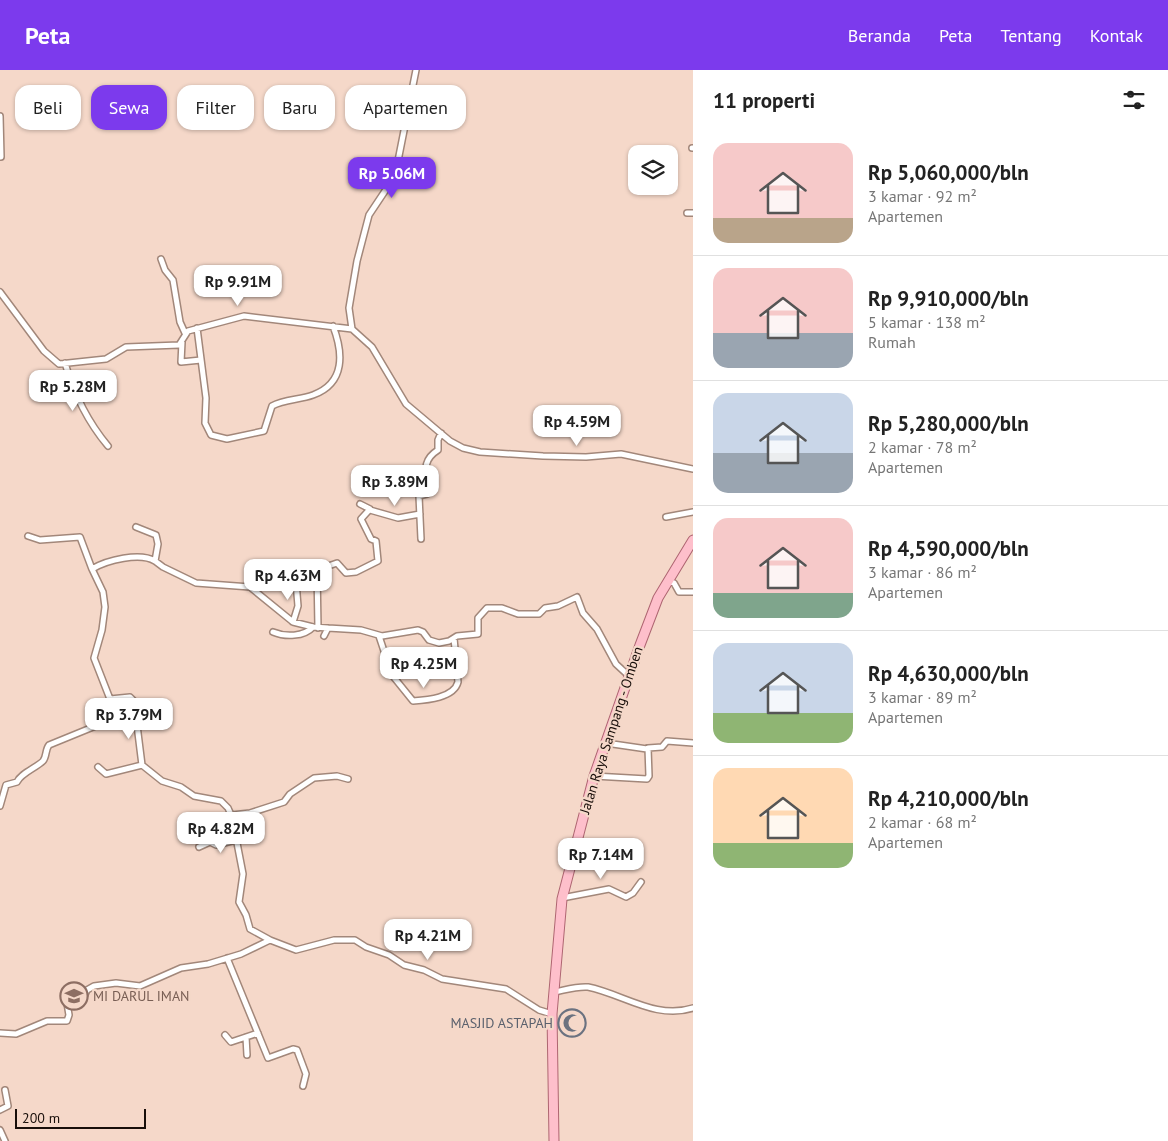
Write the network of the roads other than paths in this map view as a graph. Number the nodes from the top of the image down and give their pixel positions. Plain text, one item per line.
1 (416, 70) edge
2 (0, 116) edge
3 (1, 123) edge
4 (1, 157) edge
5 (161, 259) dead end
6 (0, 292) edge
7 (333, 326) junction
8 (197, 328) junction
9 (352, 329) junction
10 (185, 332) junction
11 (182, 342) junction
12 (201, 360) junction
13 (65, 363) junction
14 (442, 433) junction
15 (108, 446) dead end
16 (693, 469) edge
17 (360, 504) dead end
18 (370, 510) junction
19 (693, 512) edge
20 (420, 514) junction
21 (666, 517) dead end
22 (136, 527) dead end
23 (28, 536) dead end
24 (421, 539) dead end
25 (693, 540) edge
26 (155, 561) junction
27 (92, 569) junction
28 (667, 581) junction
29 (296, 582) dead end
30 (693, 592) edge
31 (293, 622) junction
32 (316, 628) junction
33 (328, 628) junction
34 (273, 632) dead end
35 (324, 636) dead end
36 (379, 636) junction
37 (454, 638) junction
38 (628, 676) junction
39 (135, 717) junction
40 (606, 742) junction
41 (693, 743) edge
42 (647, 749) junction
43 (142, 764) junction
44 (98, 767) dead end
45 (594, 776) junction
46 (348, 779) dead end
47 (0, 806) edge
48 (232, 815) junction
49 (236, 840) junction
50 (199, 847) dead end
51 (642, 882) dead end
52 (562, 898) junction
53 (270, 940) junction
54 (227, 958) junction
55 (553, 992) junction
56 (693, 1008) edge
57 (552, 1014) junction
58 (0, 1033) edge
59 (258, 1033) junction
60 (225, 1035) dead end
61 (246, 1038) junction
62 (247, 1055) dead end
63 (303, 1086) dead end
64 (5, 1090) dead end
65 (0, 1110) edge
66 (0, 1130) edge
67 (5, 1141) edge
68 (554, 1141) edge

1 - 9 street
2 - 3 street
3 - 4 street
5 - 10 street
6 - 13 street
7 - 8 street
7 - 9 street
7 - 12 street
8 - 10 street
8 - 12 street
9 - 14 street
10 - 11 street
11 - 12 street
11 - 13 street
13 - 15 street
14 - 16 street
14 - 20 street
17 - 18 street
18 - 20 street
18 - 32 street
19 - 21 street
20 - 24 street
22 - 26 street
23 - 27 street
25 - 28 main road, Jalan Raya Sampang - Omben
26 - 27 street
26 - 31 street
27 - 39 street
28 - 30 street
28 - 38 main road, Jalan Raya Sampang - Omben
29 - 31 street
31 - 32 street
32 - 33 street
32 - 34 street
33 - 35 street
33 - 36 street
36 - 37 street
36 - 37 street
37 - 38 street
38 - 40 main road, Jalan Raya Sampang - Omben
39 - 43 street
39 - 47 street
40 - 42 street
40 - 45 main road, Jalan Raya Sampang - Omben
41 - 42 street
42 - 45 street
43 - 44 street
43 - 48 street
45 - 52 main road, Jalan Raya Sampang - Omben
46 - 48 street
48 - 49 street
49 - 50 street
49 - 53 street
51 - 52 street
52 - 55 main road, Jalan Raya Sampang - Omben
53 - 54 street
53 - 57 street
54 - 58 street
54 - 59 street
55 - 56 street
55 - 57 main road, Jalan Raya Sampang - Omben
57 - 68 main road, Jalan Raya Sampang - Omben
59 - 61 street
59 - 63 street
60 - 61 street
61 - 62 street
64 - 65 street
66 - 67 street

